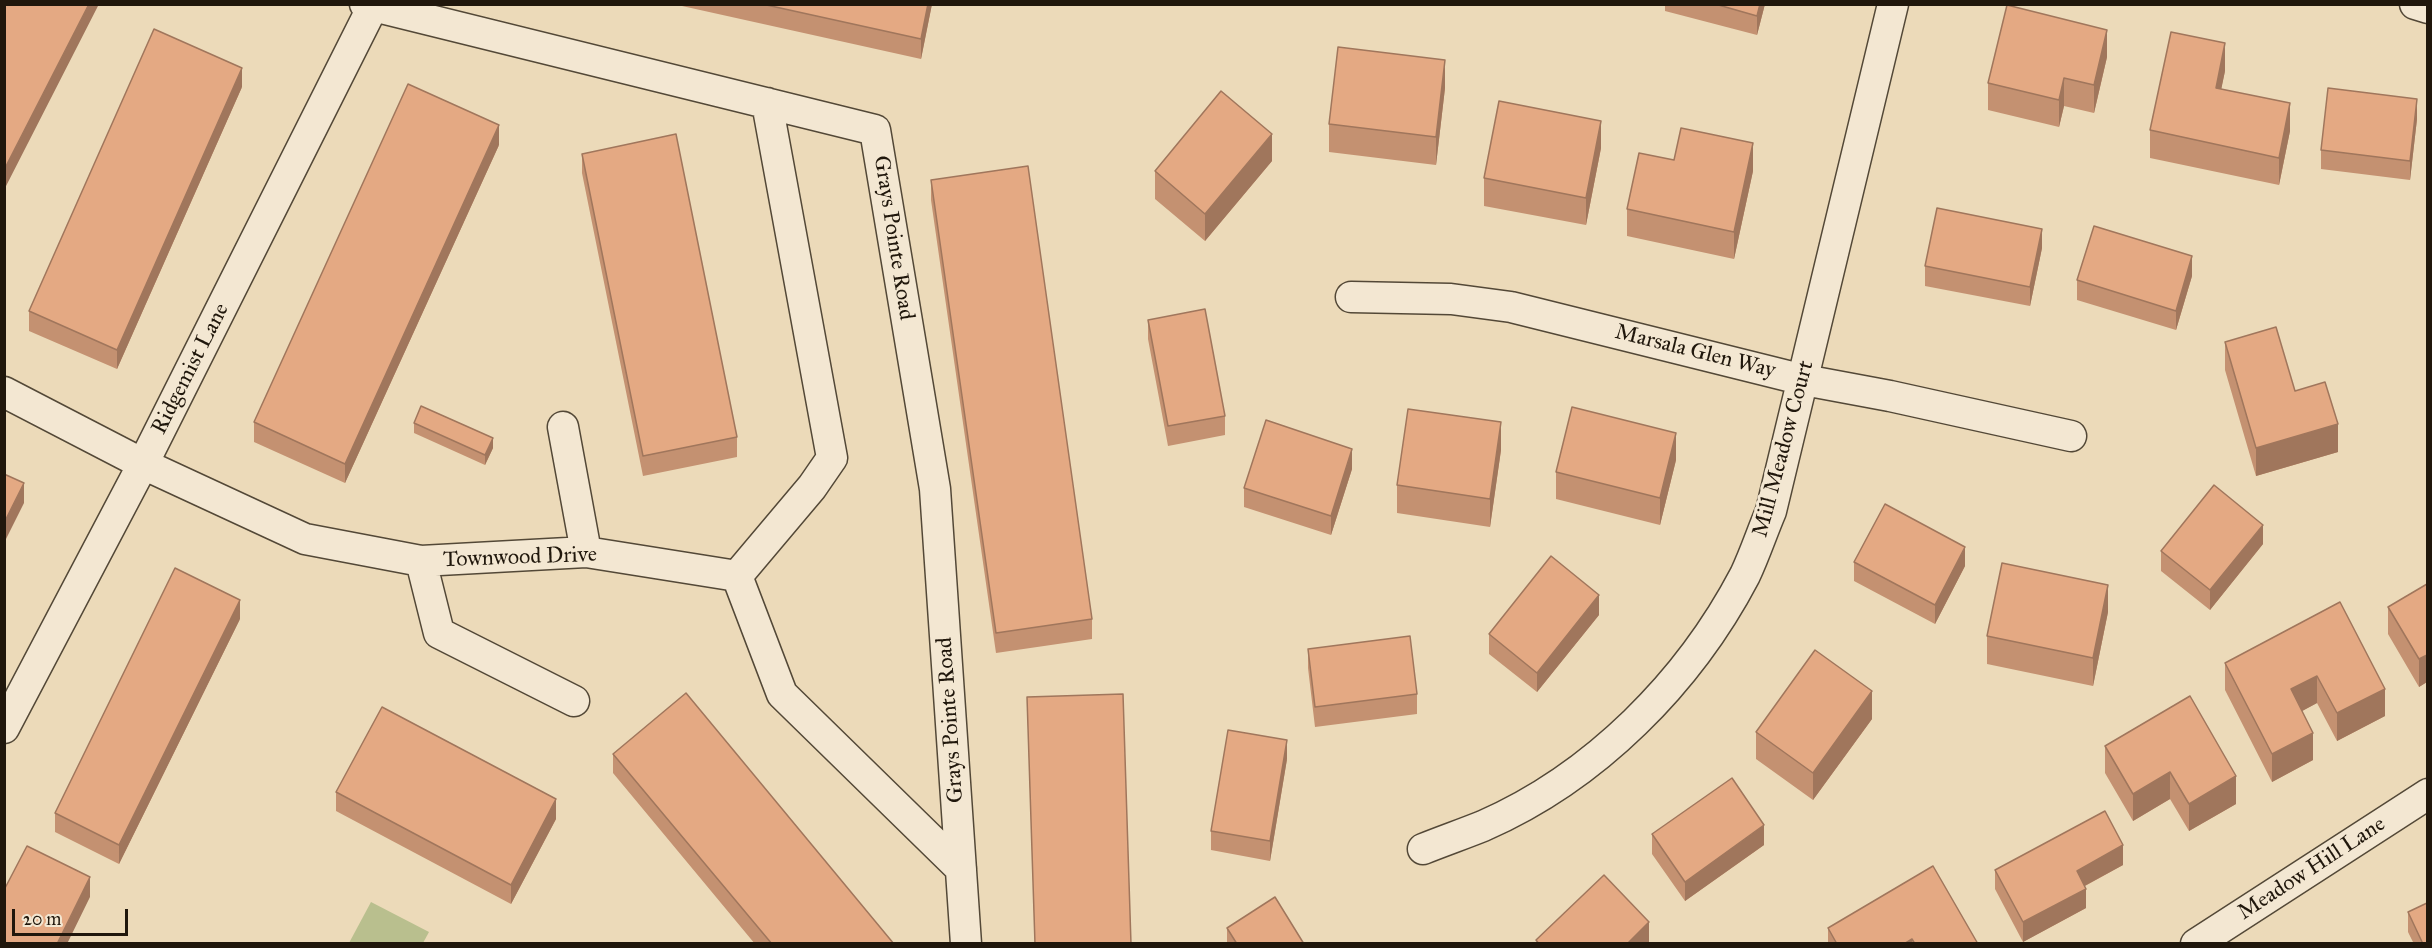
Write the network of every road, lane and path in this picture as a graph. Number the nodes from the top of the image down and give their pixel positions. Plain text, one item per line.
1 (1893, 4) edge
2 (2415, 4) edge
3 (369, 5) edge
4 (2427, 8) edge
5 (766, 103) junction
6 (1351, 297) dead end
7 (1804, 380) junction
8 (4, 393) edge
9 (563, 427) dead end
10 (2071, 436) dead end
11 (143, 464) junction
12 (586, 552) junction
13 (420, 561) junction
14 (737, 576) junction
15 (574, 701) dead end
16 (4, 728) edge
17 (2427, 794) edge
18 (1423, 849) dead end
19 (961, 869) junction
20 (966, 944) edge
21 (2196, 944) edge

1 - 7 street, Mill Meadow Court
2 - 4 street
3 - 5 street, Grays Pointe Road
3 - 11 street, Ridgemist Lane
5 - 14 street
5 - 19 street, Grays Pointe Road
6 - 7 street, Marsala Glen Way
7 - 10 street, Marsala Glen Way
7 - 18 street, Mill Meadow Court
8 - 11 street, Townwood Drive
9 - 12 street
11 - 13 street, Townwood Drive
11 - 16 street, Ridgemist Lane
12 - 13 street, Townwood Drive
12 - 14 street, Townwood Drive
13 - 15 street
14 - 19 street
17 - 21 street, Meadow Hill Lane
19 - 20 street, Grays Pointe Road

